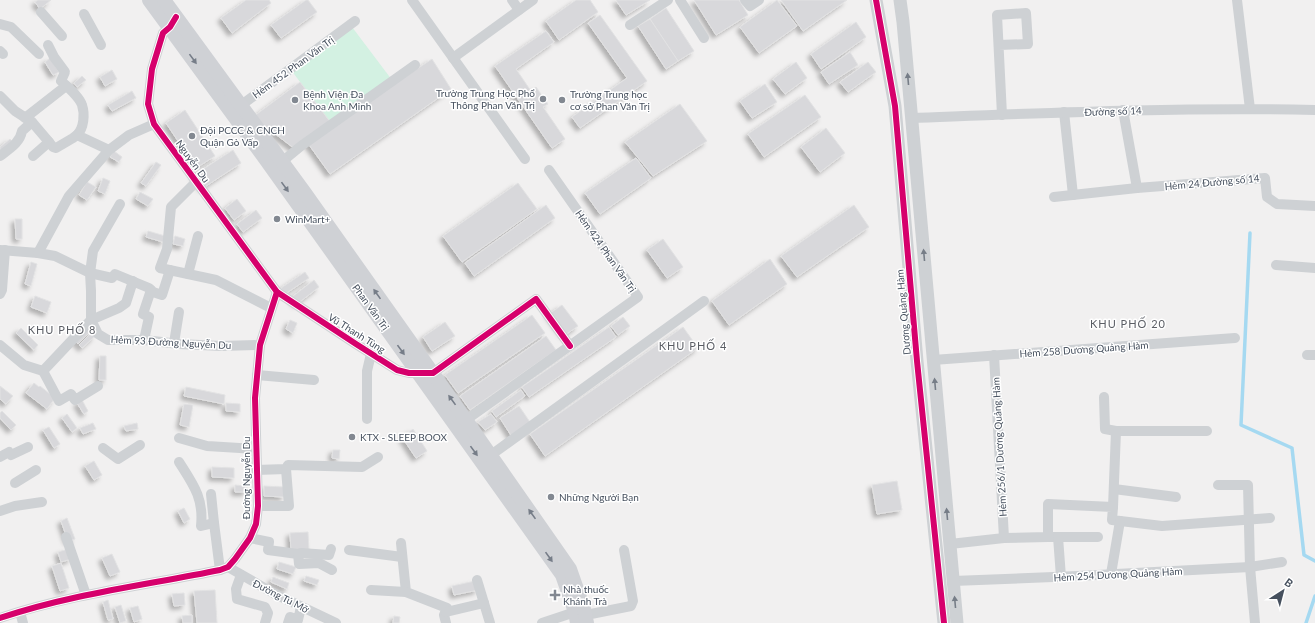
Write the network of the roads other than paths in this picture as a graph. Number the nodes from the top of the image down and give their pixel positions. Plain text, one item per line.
1 (149, 0) edge
2 (164, 0) edge
3 (412, 0) edge
4 (512, 0) edge
5 (533, 0) edge
6 (668, 0) edge
7 (680, 0) edge
8 (746, 0) edge
9 (759, 0) edge
10 (876, 0) edge
11 (900, 0) edge
12 (1237, 0) edge
13 (519, 10) junction
14 (42, 12) dead end
15 (84, 14) dead end
16 (356, 21) dead end
17 (173, 22) junction
18 (0, 24) edge
19 (630, 25) dead end
20 (62, 36) dead end
21 (704, 38) dead end
22 (48, 45) dead end
23 (101, 45) dead end
24 (998, 46) dead end
25 (39, 54) dead end
26 (453, 58) junction
27 (415, 65) dead end
28 (66, 86) junction
29 (0, 96) edge
30 (236, 109) junction
31 (1250, 109) junction
32 (1123, 110) junction
33 (1315, 110) edge
34 (1064, 112) junction
35 (1002, 115) junction
36 (911, 118) junction
37 (896, 119) junction
38 (28, 120) junction
39 (154, 124) junction
40 (77, 134) junction
41 (49, 142) junction
42 (109, 150) junction
43 (0, 156) edge
44 (33, 156) dead end
45 (524, 159) dead end
46 (277, 165) junction
47 (549, 170) dead end
48 (196, 182) junction
49 (1137, 188) junction
50 (1073, 195) junction
51 (1054, 197) dead end
52 (120, 204) dead end
53 (1315, 206) edge
54 (198, 236) dead end
55 (2, 250) edge
56 (38, 253) junction
57 (1276, 265) dead end
58 (1315, 268) edge
59 (165, 269) junction
60 (90, 273) junction
61 (188, 274) junction
62 (133, 282) junction
63 (151, 290) junction
64 (277, 292) junction
65 (0, 294) edge
66 (704, 301) dead end
67 (271, 308) junction
68 (179, 312) dead end
69 (91, 320) junction
70 (1235, 338) dead end
71 (144, 340) junction
72 (174, 343) junction
73 (0, 345) edge
74 (260, 345) junction
75 (570, 346) junction
76 (371, 354) junction
77 (994, 355) junction
78 (933, 360) junction
79 (43, 371) junction
80 (257, 374) junction
81 (426, 374) junction
82 (314, 380) dead end
83 (98, 386) dead end
84 (1104, 396) dead end
85 (367, 419) dead end
86 (466, 420) junction
87 (1116, 431) junction
88 (1207, 431) dead end
89 (179, 438) dead end
90 (140, 445) dead end
91 (28, 447) dead end
92 (103, 448) dead end
93 (256, 449) junction
94 (490, 455) junction
95 (0, 457) edge
96 (378, 457) dead end
97 (179, 462) dead end
98 (286, 469) junction
99 (36, 470) dead end
100 (256, 470) junction
101 (501, 480) junction
102 (15, 482) dead end
103 (1218, 485) dead end
104 (1114, 489) junction
105 (211, 494) dead end
106 (1176, 497) dead end
107 (42, 502) dead end
108 (258, 506) junction
109 (1113, 508) junction
110 (0, 511) edge
111 (1270, 518) dead end
112 (1248, 520) junction
113 (1120, 521) junction
114 (214, 523) junction
115 (66, 537) dead end
116 (1053, 537) junction
117 (1098, 537) dead end
118 (250, 538) junction
119 (1004, 538) junction
120 (401, 544) dead end
121 (950, 544) junction
122 (331, 549) dead end
123 (350, 550) dead end
124 (624, 550) dead end
125 (298, 554) junction
126 (402, 557) junction
127 (1282, 562) dead end
128 (1250, 567) junction
129 (224, 569) junction
130 (332, 570) dead end
131 (1111, 574) junction
132 (241, 575) junction
133 (1061, 577) junction
134 (477, 580) dead end
135 (953, 580) junction
136 (371, 590) dead end
137 (406, 592) junction
138 (86, 595) junction
139 (484, 603) junction
140 (301, 606) junction
141 (20, 612) junction
142 (446, 612) junction
143 (0, 618) edge
144 (581, 618) edge
145 (267, 622) edge
146 (24, 623) edge
147 (288, 623) edge
148 (336, 623) edge
149 (446, 623) edge
150 (490, 623) edge
151 (542, 623) edge
152 (944, 623) edge
153 (957, 623) edge
154 (1255, 623) edge

1 - 17 main road, Phan Văn Trị
2 - 17 main road, Phan Văn Trị
3 - 26 street
4 - 13 street
5 - 13 street
6 - 19 street
7 - 21 street
8 - 9 street
10 - 37 street, Dương Quảng Hàm
36 -> 11 street
12 - 31 street
13 - 26 street
14 - 20 street
15 - 23 street
16 - 30 street, Hẻm 452 Phan Văn Trị
17 - 30 main road, Phan Văn Trị
17 - 39 street, Nguyễn Du
18 - 25 street
22 - 28 street
24 - 35 street
26 - 45 street
27 - 46 street
28 - 38 street
28 - 40 street
29 - 38 street
30 - 46 main road, Phan Văn Trị
31 - 32 street, Đường số 14
31 - 33 street, Đường số 14
32 - 34 street, Đường số 14
32 - 49 street
34 - 35 street, Đường số 14
34 - 50 street
35 - 36 street, Đường số 14
36 - 37 street
78 -> 36 street
37 - 152 street, Dương Quảng Hàm
38 - 41 street
38 - 43 street
39 - 42 street
39 - 48 street, Nguyễn Du
40 - 41 street
40 - 42 street
41 - 44 street
42 - 56 street
46 - 81 main road, Phan Văn Trị
47 - 75 street, Hẻm 424 Phan Văn Trị
48 - 59 street
48 - 64 street, Nguyễn Du
49 - 50 street, Hẻm 24 Đường số 14
49 - 53 street, Hẻm 24 Đường số 14
50 - 51 street, Hẻm 24 Đường số 14
52 - 60 street
54 - 61 street
55 - 56 street
55 - 65 street
56 - 60 street
57 - 58 street
59 - 61 street
59 - 63 street
60 - 62 street
60 - 69 street
61 - 67 street
62 - 63 street
62 - 69 street
63 - 71 street
64 - 67 street, Đường Nguyễn Du
64 - 76 street, Vũ Thanh Tùng
66 - 94 street
67 - 74 street, Đường Nguyễn Du
68 - 72 street
69 - 71 street, Hẻm 93 Đường Nguyễn Du
69 - 79 street
70 - 77 street, Hẻm 258 Dương Quảng Hàm
71 - 72 street, Hẻm 93 Đường Nguyễn Du
72 - 74 street, Hẻm 93 Đường Nguyễn Du
73 - 79 street
74 - 80 street, Đường Nguyễn Du
75 - 81 street
75 - 86 street, Hẻm 424 Phan Văn Trị
76 - 81 street, Vũ Thanh Tùng
76 - 85 street
77 - 78 street, Hẻm 258 Dương Quảng Hàm
77 - 119 street, Hẻm 256/1 Dương Quảng Hàm
121 -> 78 street
79 - 83 street
80 - 82 street
80 - 93 street, Đường Nguyễn Du
86 -> 81 main road, Phan Văn Trị
81 -> 101 main road, Phan Văn Trị
84 - 87 street
86 - 94 main road, Phan Văn Trị
87 - 88 street
87 - 104 street
89 - 93 street
90 - 92 street
91 - 95 street
93 - 100 street, Đường Nguyễn Du
94 - 101 main road, Phan Văn Trị
96 - 98 street
97 - 114 street
98 - 100 street
98 - 108 street
99 - 102 street
100 - 108 street, Đường Nguyễn Du
101 - 144 main road, Phan Văn Trị
103 - 112 street
104 - 106 street
104 - 109 street
105 - 114 street
107 - 110 street
108 - 118 street, Đường Nguyễn Du
109 - 113 street
109 - 116 street
111 - 112 street
112 - 113 street
112 - 128 street
113 - 131 street
114 - 129 street
115 - 138 street
116 - 117 street
116 - 119 street
116 - 133 street
118 - 125 street
118 - 129 street, Đường Nguyễn Du
119 - 121 street
120 - 126 street
121 - 135 street
122 - 125 street
123 - 126 street
124 - 144 street
125 - 130 street
126 - 137 street
127 - 128 street, Hẻm 254 Dương Quảng Hàm
128 - 131 street, Hẻm 254 Dương Quảng Hàm
128 - 154 street
129 - 132 street, Đường Tú Mỡ
129 - 138 street
131 - 133 street, Hẻm 254 Dương Quảng Hàm
132 - 140 street, Đường Tú Mỡ
132 - 145 street
133 - 135 street, Hẻm 254 Dương Quảng Hàm
134 - 139 street
153 -> 135 street
136 - 137 street
137 - 142 street
138 - 141 street
139 - 142 street
139 - 150 street
140 - 147 street
140 - 148 street, Đường Tú Mỡ
141 - 143 street
141 - 146 street
142 - 149 street
144 - 151 street

